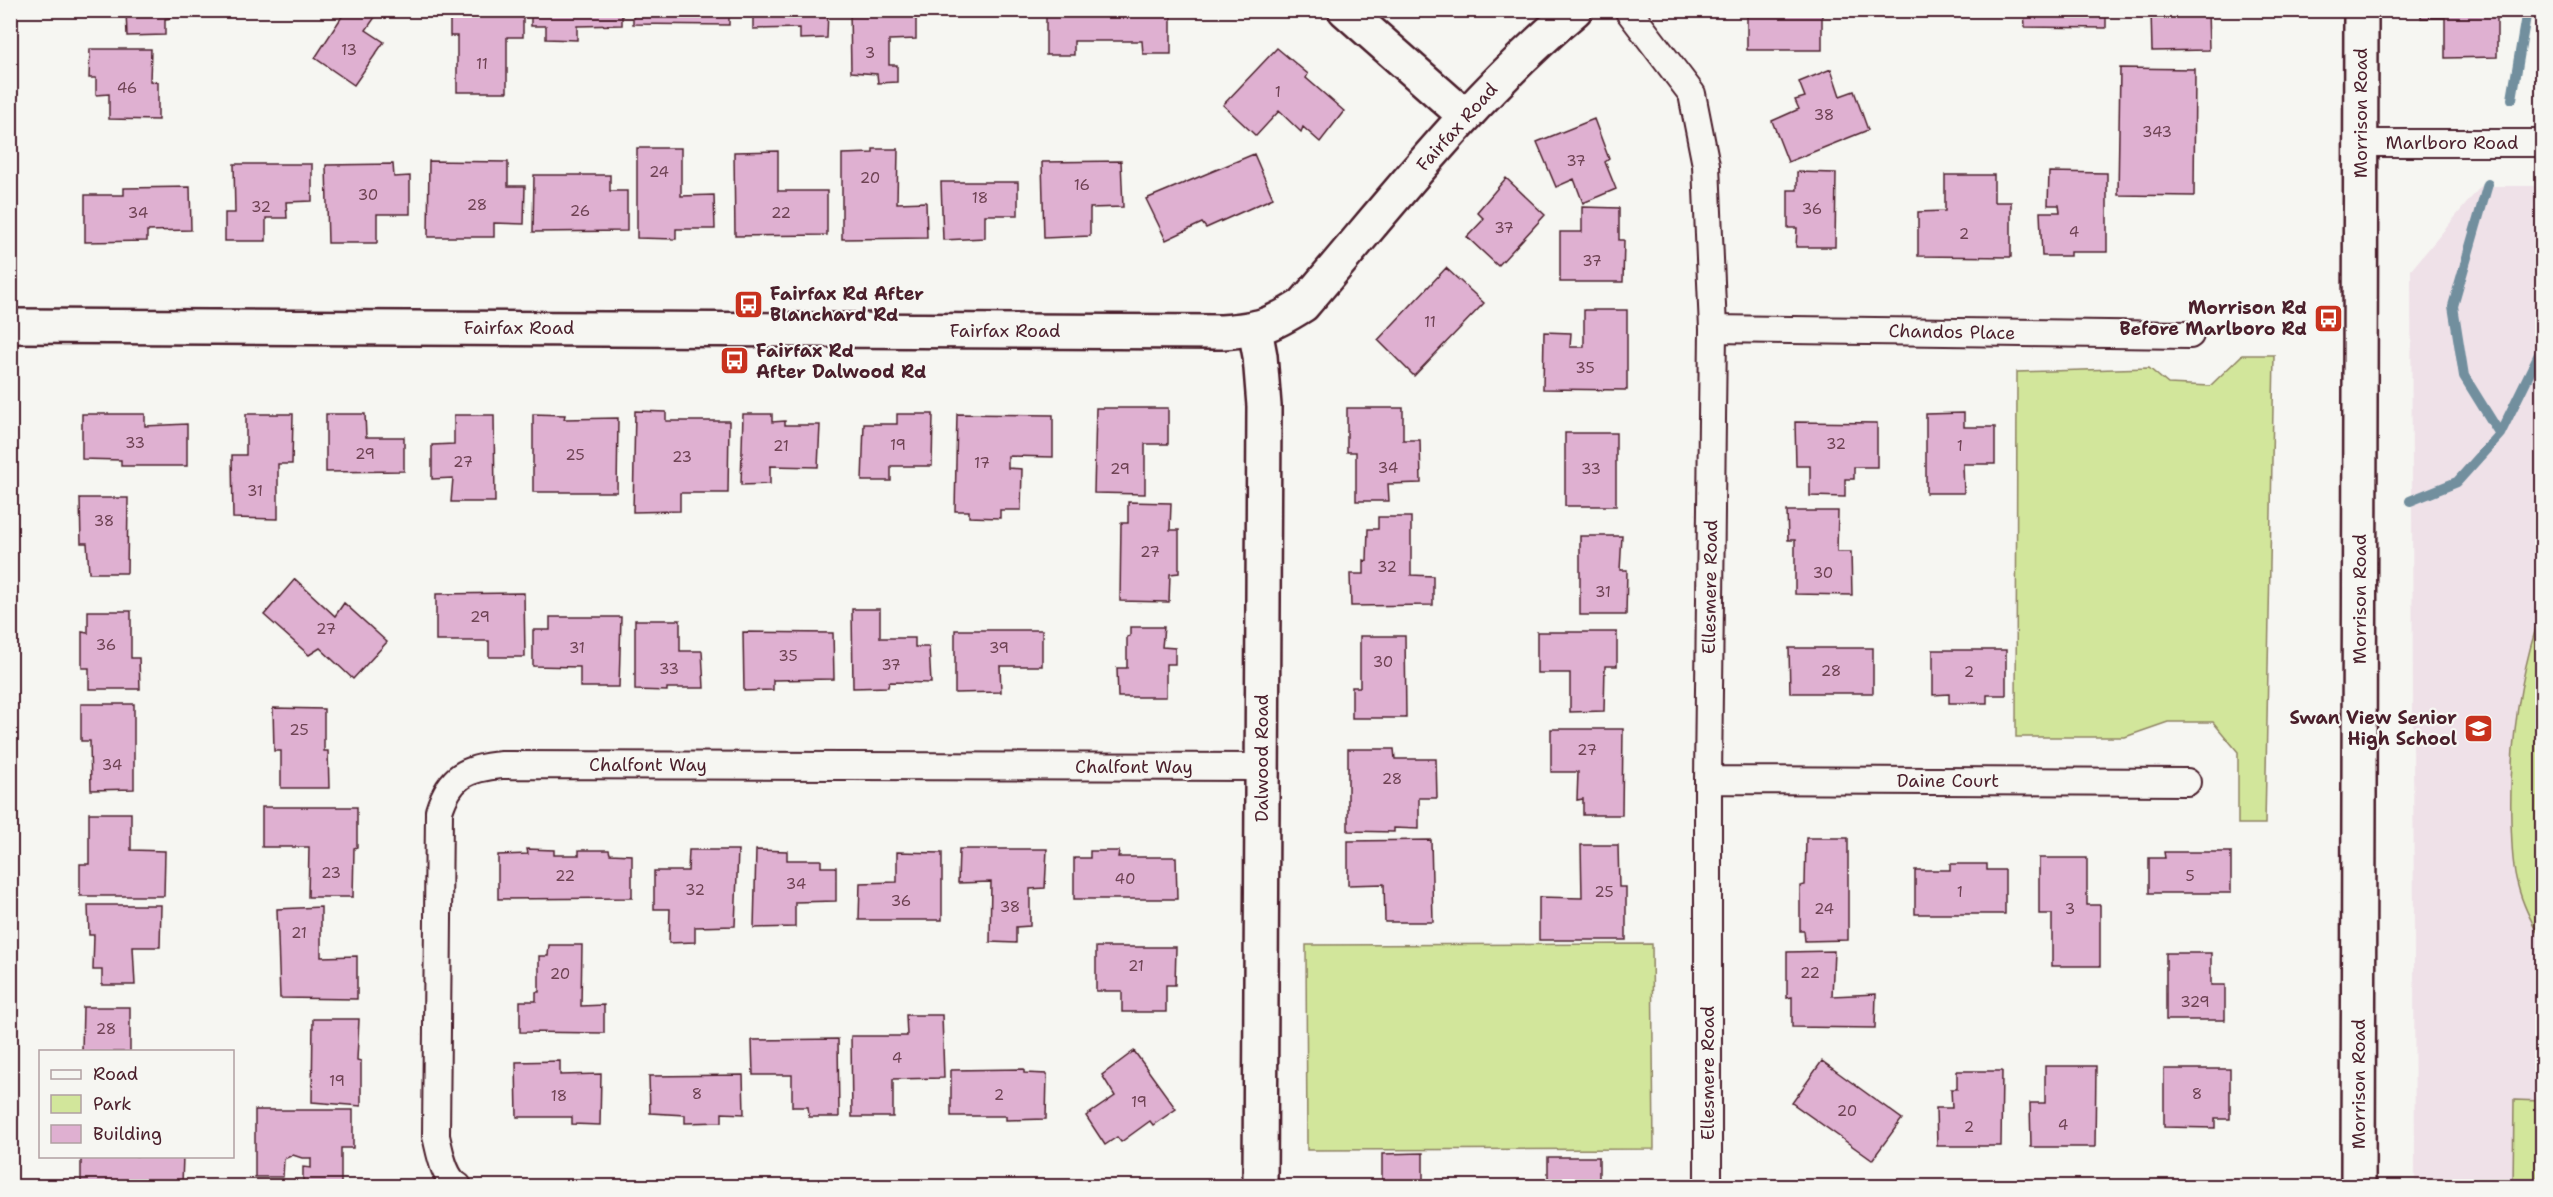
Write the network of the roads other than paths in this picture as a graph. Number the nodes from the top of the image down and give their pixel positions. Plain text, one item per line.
1 (1345, 10) edge
2 (1575, 10) edge
3 (1628, 10) edge
4 (2361, 10) edge
5 (1465, 116) junction
6 (2361, 143) junction
7 (2542, 143) edge
8 (10, 326) edge
9 (1255, 329) junction
10 (1713, 329) junction
11 (2190, 335) dead end
12 (1262, 767) junction
13 (1708, 780) junction
14 (2187, 782) dead end
15 (458, 1186) edge
16 (1260, 1186) edge
17 (1708, 1186) edge
18 (2358, 1186) edge

1 - 5 street
2 - 5 street, Fairfax Road
3 - 10 street, Ellesmere Road
4 - 6 street, Morrison Road
5 - 9 street, Fairfax Road
6 - 7 street, Marlboro Road
6 - 18 street, Morrison Road
8 - 9 street, Fairfax Road
9 - 12 street, Dalwood Road
10 - 11 street, Chandos Place
10 - 13 street, Ellesmere Road
12 - 15 street, Chalfont Way
12 - 16 street, Dalwood Road
13 - 14 street, Daine Court
13 - 17 street, Ellesmere Road

